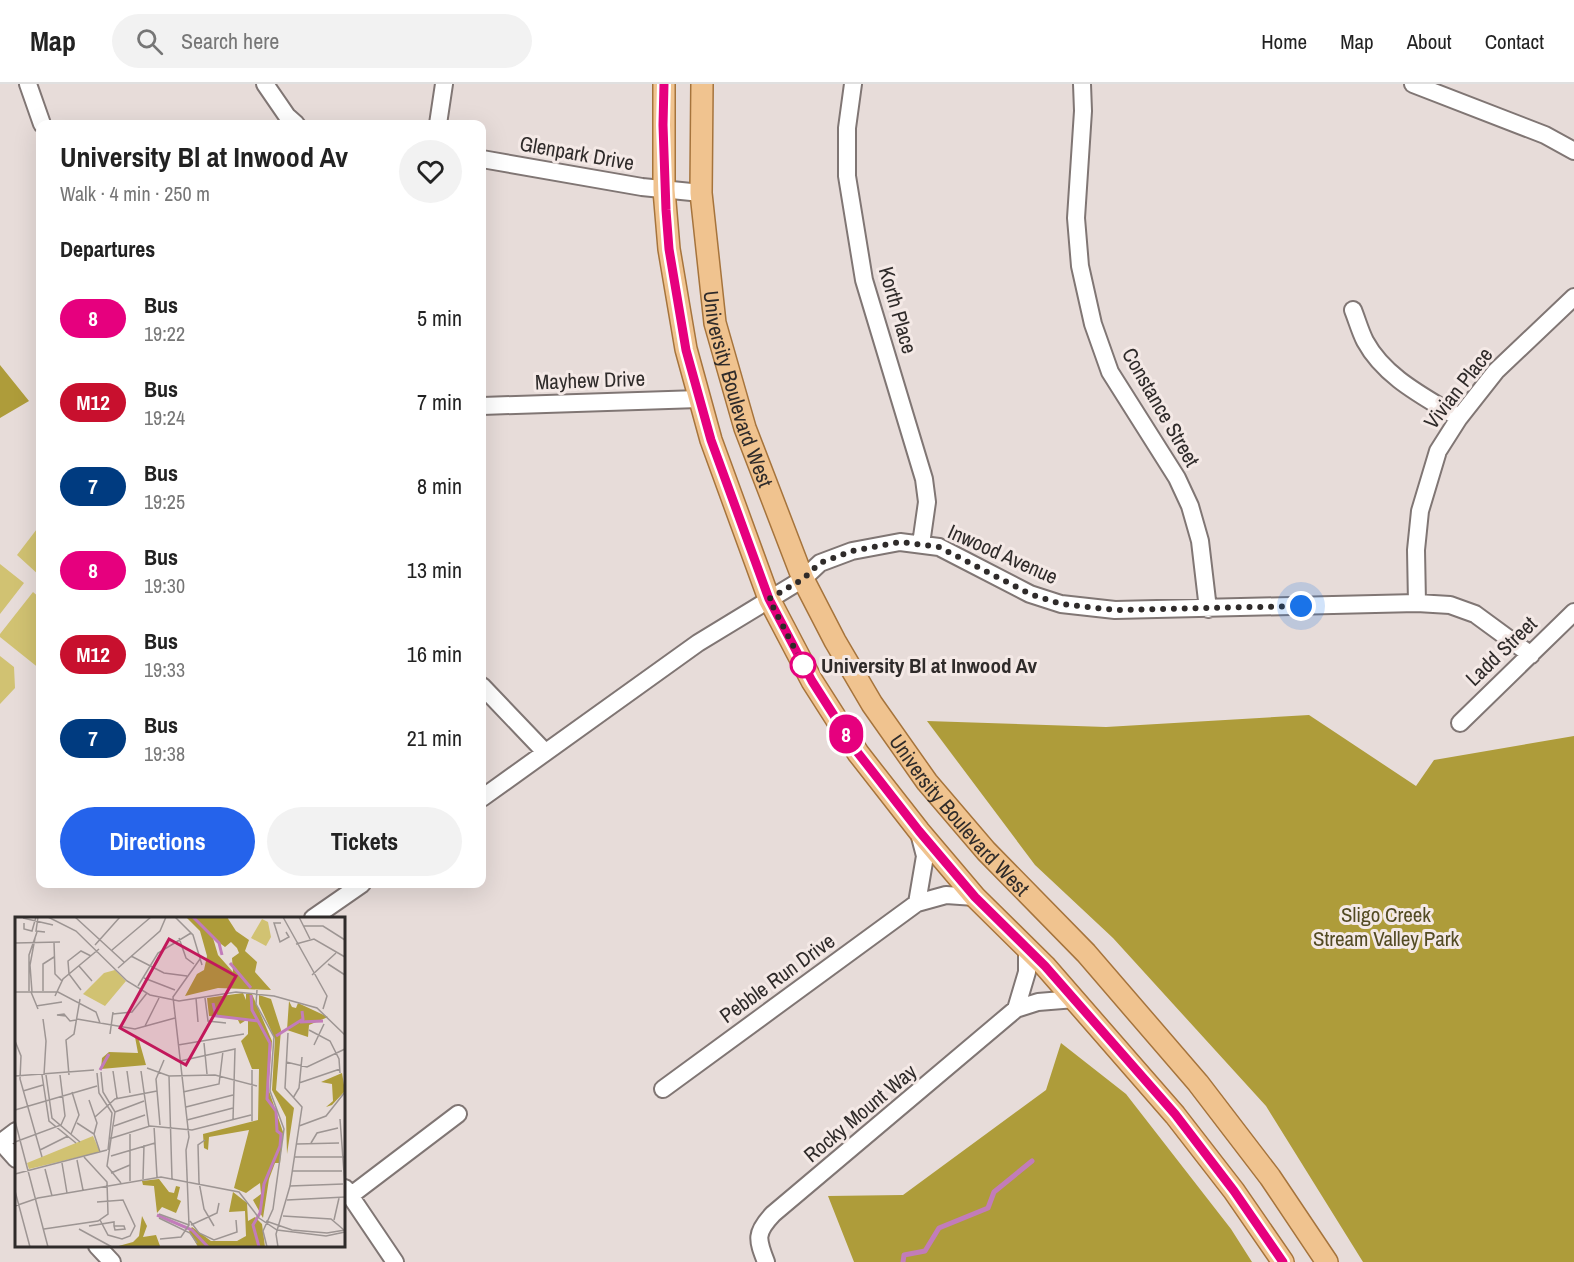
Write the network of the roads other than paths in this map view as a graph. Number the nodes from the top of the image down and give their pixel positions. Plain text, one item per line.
1 (28, 84) edge
2 (265, 84) edge
3 (444, 84) edge
4 (664, 84) edge
5 (702, 84) edge
6 (853, 84) edge
7 (1082, 84) edge
8 (1413, 84) edge
9 (41, 120) edge
10 (292, 120) edge
11 (439, 120) edge
12 (1574, 151) edge
13 (486, 160) edge
14 (664, 190) junction
15 (701, 193) junction
16 (1574, 297) edge
17 (1353, 310) dead end
18 (699, 399) junction
19 (486, 406) edge
20 (1459, 418) junction
21 (921, 544) junction
22 (803, 579) junction
23 (769, 599) junction
24 (1417, 603) junction
25 (1208, 609) junction
26 (1574, 612) edge
27 (1531, 654) junction
28 (486, 690) edge
29 (1460, 723) dead end
30 (545, 752) junction
31 (486, 795) edge
32 (919, 831) junction
33 (356, 888) edge
34 (975, 897) junction
35 (916, 903) junction
36 (314, 917) edge
37 (1027, 948) junction
38 (1075, 999) junction
39 (1016, 1009) junction
40 (663, 1089) dead end
41 (458, 1114) dead end
42 (15, 1132) edge
43 (0, 1142) edge
44 (15, 1158) edge
45 (347, 1191) edge
46 (99, 1247) edge
47 (112, 1262) edge
48 (395, 1262) edge
49 (766, 1262) edge
50 (1283, 1262) edge
51 (1327, 1262) edge

1 - 9 street
2 - 10 street
3 - 11 street
4 - 14 main road, University Boulevard West
5 - 15 main road, University Boulevard West
6 - 21 street, Korth Place
7 - 25 street, Constance Street
8 - 12 street
13 - 14 street, Glenpark Drive
14 - 15 street, Glenpark Drive
14 - 18 main road, University Boulevard West
15 - 22 main road, University Boulevard West
16 - 20 street, Vivian Place
17 - 20 street
18 - 19 street, Mayhew Drive
18 - 23 main road, University Boulevard West
20 - 24 street, Vivian Place
21 - 22 street, Inwood Avenue
21 - 25 street, Inwood Avenue
22 - 23 street, Inwood Avenue
22 - 51 main road, University Boulevard West
23 - 30 street, Inwood Avenue
23 - 32 main road, University Boulevard West
24 - 25 street, Inwood Avenue
24 - 27 street, Inwood Avenue
26 - 27 street, Ladd Street
27 - 29 street, Ladd Street
28 - 30 street
30 - 31 street, Inwood Avenue
32 - 34 main road, University Boulevard West
32 - 35 street
33 - 36 street
34 - 35 street, Pebble Run Drive
34 - 37 main road, University Boulevard West
35 - 40 street, Pebble Run Drive
37 - 38 main road, University Boulevard West
37 - 39 street
38 - 39 street, Rocky Mount Way
38 - 50 main road, University Boulevard West
39 - 49 street, Rocky Mount Way
41 - 45 street
42 - 43 street
43 - 44 street
45 - 48 street
46 - 47 street

